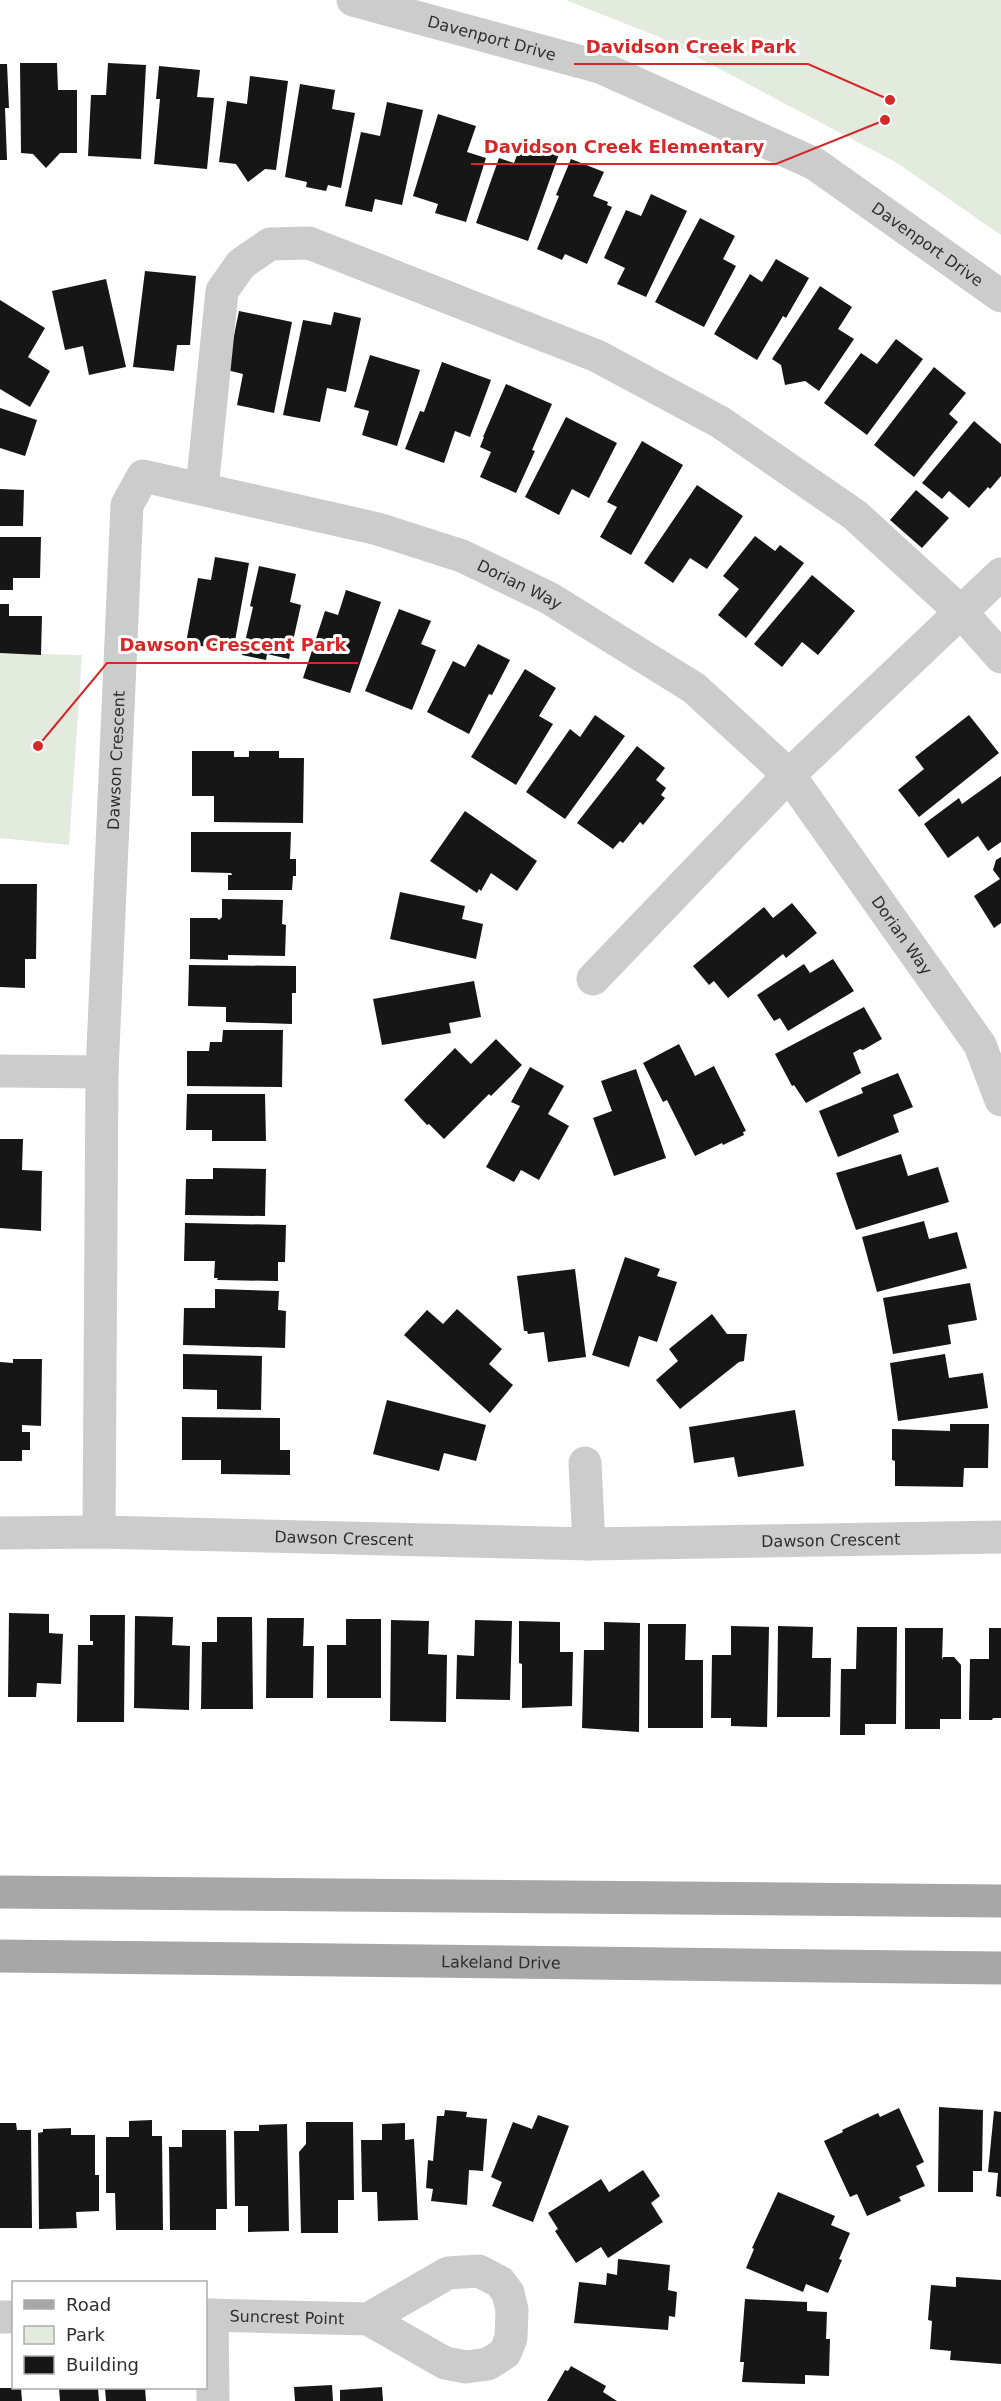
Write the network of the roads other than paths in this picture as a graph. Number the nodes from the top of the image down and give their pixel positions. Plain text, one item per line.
1 (353, 0) edge
2 (1001, 296) edge
3 (202, 489) junction
4 (1001, 574) edge
5 (961, 612) junction
6 (1001, 657) edge
7 (789, 775) junction
8 (593, 979) dead end
9 (0, 1071) edge
10 (102, 1072) junction
11 (1001, 1100) edge
12 (585, 1463) dead end
13 (99, 1532) junction
14 (0, 1533) edge
15 (1001, 1536) edge
16 (589, 1544) junction
17 (0, 1892) edge
18 (1001, 1901) edge
19 (0, 1956) edge
20 (1001, 1968) edge
21 (209, 2315) edge
22 (368, 2319) dead end
23 (213, 2401) edge

1 - 2 street, Davenport Drive
3 - 5 street
3 - 7 street, Dorian Way
3 - 10 street, Dawson Crescent
4 - 5 street
5 - 6 street
5 - 7 street
7 - 8 street
7 - 11 street, Dorian Way
9 - 10 street
10 - 13 street, Dawson Crescent
12 - 16 street
13 - 14 street, Dawson Crescent
13 - 16 street, Dawson Crescent
15 - 16 street, Dawson Crescent
17 - 18 main road
19 - 20 main road, Lakeland Drive
21 - 22 street, Suncrest Point
21 - 23 street

